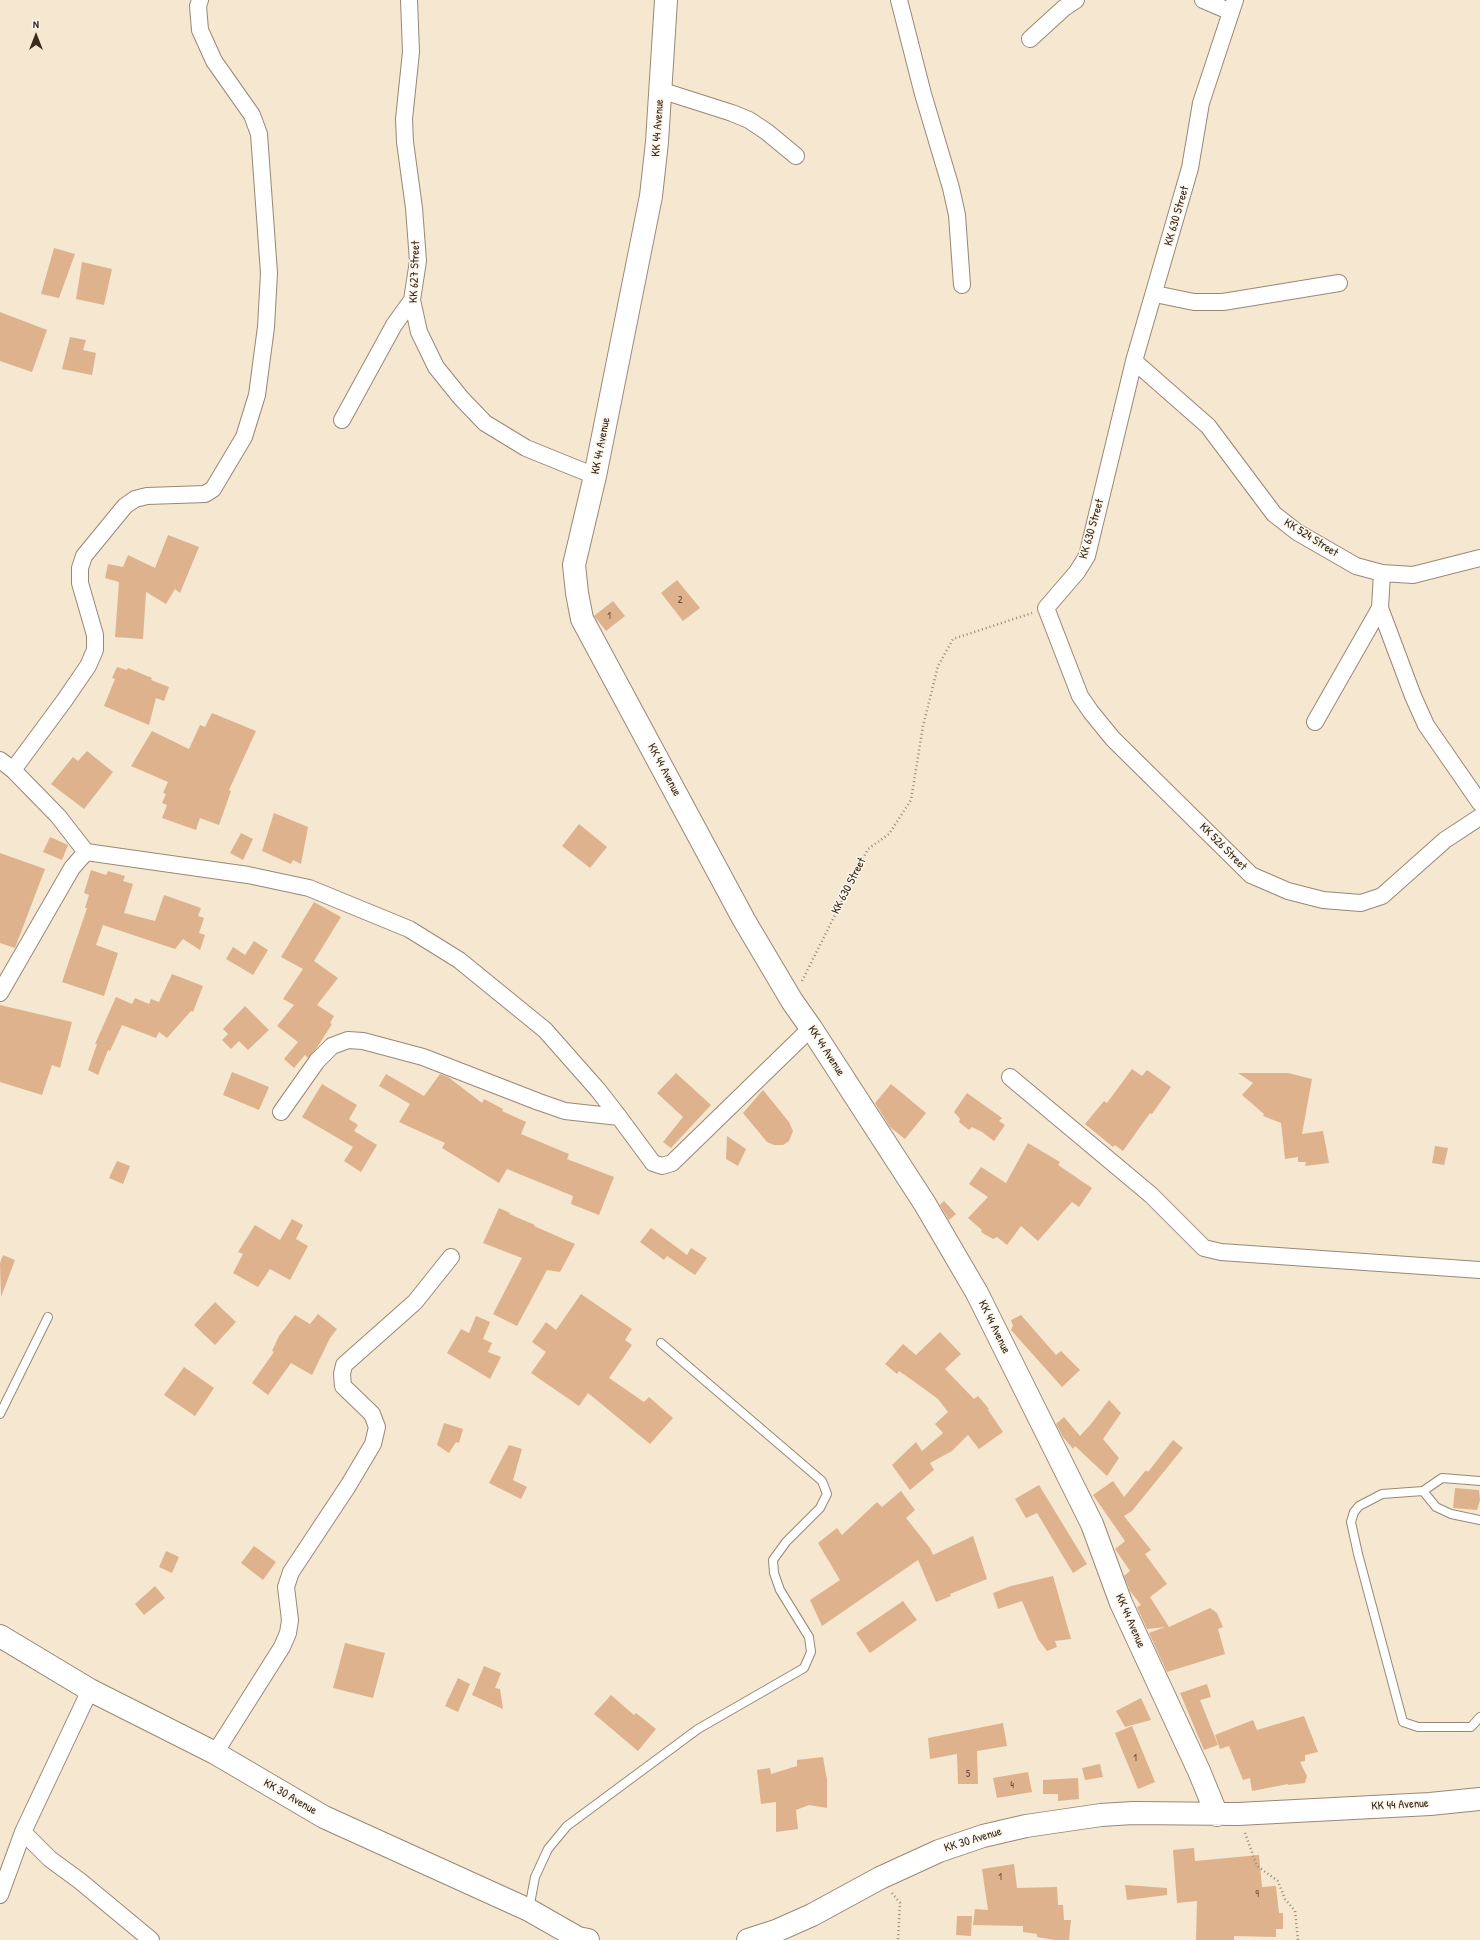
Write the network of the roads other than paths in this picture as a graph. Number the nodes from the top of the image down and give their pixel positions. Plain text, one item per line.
1 (200, 0) edge
2 (409, 0) edge
3 (666, 0) edge
4 (899, 0) edge
5 (1076, 0) edge
6 (1202, 0) edge
7 (1233, 6) edge
8 (1030, 39) dead end
9 (660, 90) junction
10 (796, 156) dead end
11 (1339, 283) dead end
12 (962, 286) dead end
13 (1155, 294) junction
14 (412, 300) junction
15 (1134, 361) junction
16 (342, 420) dead end
17 (595, 476) junction
18 (1480, 558) edge
19 (1382, 573) junction
20 (1046, 608) joint
21 (1380, 608) junction
22 (1315, 722) dead end
23 (0, 760) edge
24 (13, 770) junction
25 (1480, 803) edge
26 (1480, 817) edge
27 (86, 852) junction
28 (0, 993) edge
29 (811, 1028) junction
30 (1010, 1077) dead end
31 (281, 1112) dead end
32 (619, 1118) junction
33 (451, 1257) dead end
34 (1480, 1270) edge
35 (48, 1317) dead end
36 (661, 1343) dead end
37 (0, 1414) edge
38 (1480, 1481) edge
39 (1423, 1490) junction
40 (1480, 1520) edge
41 (0, 1636) edge
42 (90, 1690) junction
43 (1480, 1717) edge
44 (215, 1754) junction
45 (1480, 1799) edge
46 (1227, 1814) junction
47 (23, 1832) junction
48 (0, 1895) edge
49 (529, 1910) junction
50 (151, 1940) edge
51 (588, 1940) edge
52 (748, 1940) edge

1 - 24 street
2 - 14 street, KK 627 Street
3 - 9 main road, KK 44 Avenue
4 - 12 street
5 - 8 street
6 - 7 street
7 - 13 street, KK 630 Street
9 - 10 street
9 - 17 main road, KK 44 Avenue
11 - 13 street
13 - 15 street, KK 630 Street
14 - 16 street
14 - 17 street, KK 627 Street
15 - 19 street, KK 524 Street
15 - 20 street, KK 630 Street
17 - 29 main road, KK 44 Avenue
18 - 19 street, KK 524 Street
19 - 21 street
20 - 26 street, KK 526 Street
21 - 22 street
21 - 25 street
23 - 24 street
24 - 27 street
27 - 28 street
27 - 32 street
29 - 32 street
29 - 46 main road, KK 44 Avenue
30 - 34 street
31 - 32 street
33 - 44 street
35 - 37 lane
36 - 49 lane
38 - 39 lane
39 - 40 lane
39 - 43 lane
41 - 42 main road, KK 30 Avenue
42 - 44 main road, KK 30 Avenue
42 - 47 street
44 - 49 main road, KK 30 Avenue
45 - 46 main road, KK 44 Avenue
46 - 52 main road, KK 30 Avenue
47 - 48 street
47 - 50 street
49 - 51 main road, KK 30 Avenue

